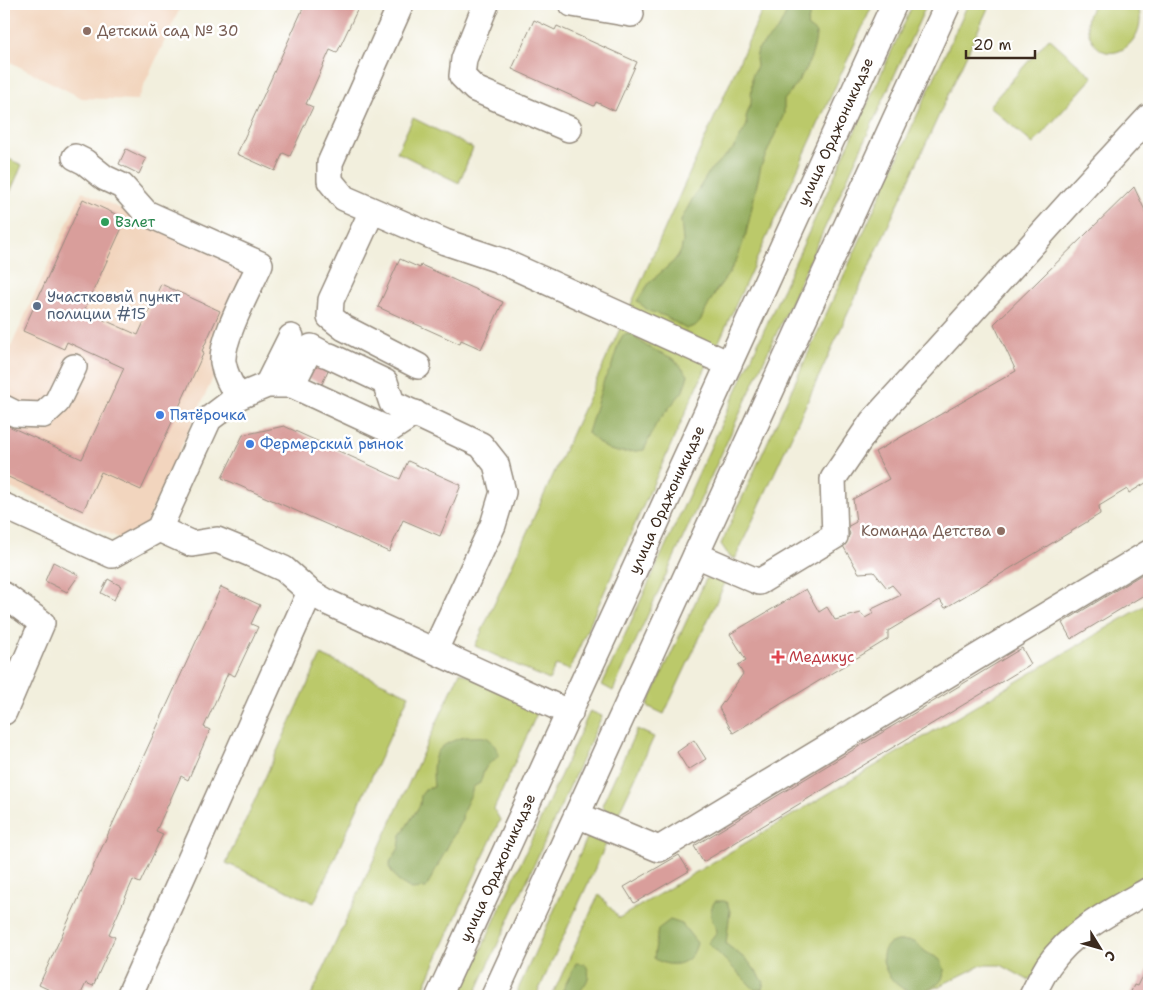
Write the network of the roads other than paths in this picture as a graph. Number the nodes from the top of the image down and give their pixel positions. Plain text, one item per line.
1 (401, 4) edge
2 (486, 4) edge
3 (572, 4) edge
4 (894, 4) edge
5 (948, 4) edge
6 (631, 14) dead end
7 (1149, 117) edge
8 (568, 129) dead end
9 (76, 157) dead end
10 (372, 211) junction
11 (291, 337) dead end
12 (729, 364) junction
13 (418, 366) dead end
14 (74, 367) dead end
15 (267, 385) junction
16 (292, 385) junction
17 (238, 397) junction
18 (4, 408) edge
19 (415, 413) junction
20 (4, 506) edge
21 (159, 529) junction
22 (1149, 553) edge
23 (696, 555) junction
24 (310, 592) junction
25 (4, 595) edge
26 (435, 650) junction
27 (4, 712) edge
28 (570, 713) junction
29 (577, 815) junction
30 (1149, 890) edge
31 (129, 996) edge
32 (440, 996) edge
33 (494, 996) edge
34 (1032, 996) edge

1 - 10 street
2 - 8 street
3 - 6 street
4 - 12 street, улица Орджоникидзе
5 - 23 street
7 - 23 street
9 - 17 street
10 - 12 street
10 - 13 street
11 - 15 street
12 - 28 street, улица Орджоникидзе
14 - 18 street
15 - 16 street
15 - 17 street
16 - 19 street
16 - 19 street
17 - 21 street
19 - 26 street
20 - 21 street
21 - 24 street
22 - 29 street
23 - 29 street
24 - 26 street
24 - 31 street
25 - 27 street
26 - 28 street
28 - 32 street, улица Орджоникидзе
29 - 33 street
30 - 34 street

